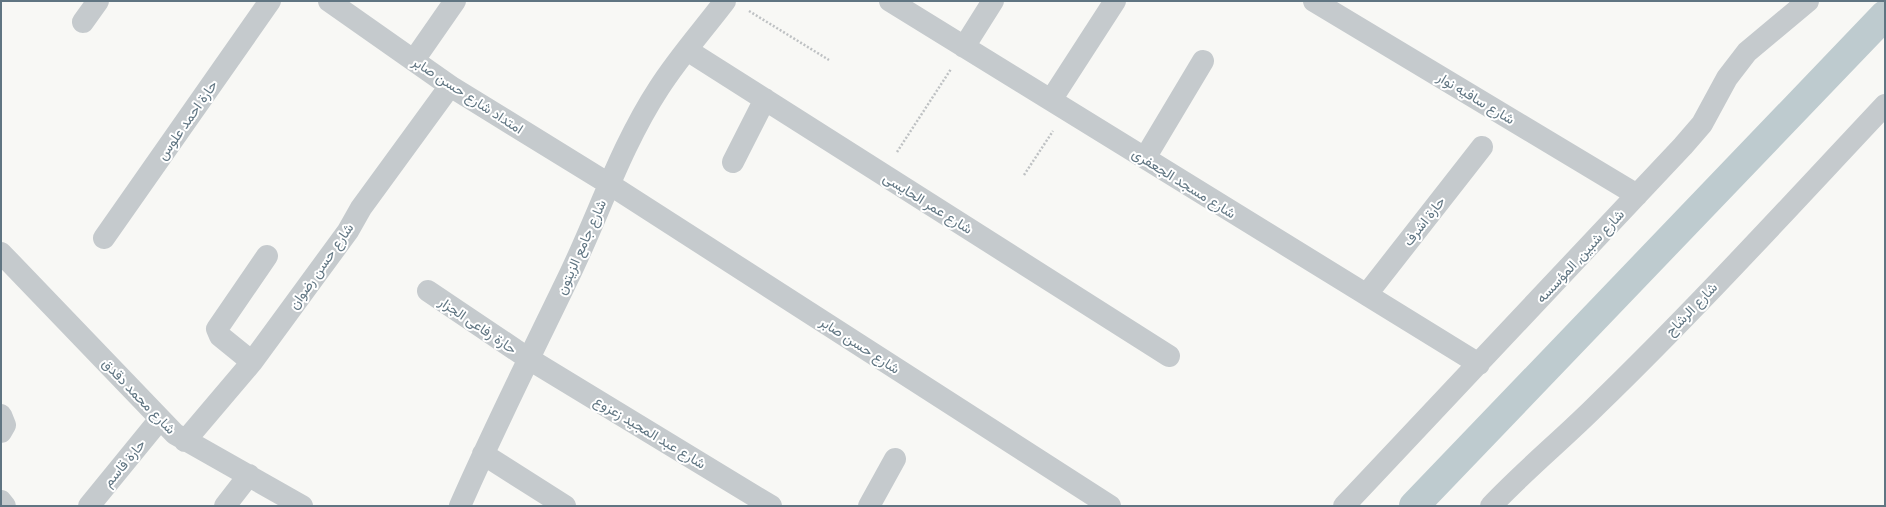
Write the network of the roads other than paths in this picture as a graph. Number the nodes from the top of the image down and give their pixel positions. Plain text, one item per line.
1 (98, 1) edge
2 (270, 1) edge
3 (329, 1) edge
4 (455, 1) edge
5 (725, 1) edge
6 (890, 1) edge
7 (993, 1) edge
8 (1115, 1) edge
9 (1314, 1) edge
10 (1808, 1) edge
11 (83, 22) dead end
12 (964, 47) junction
13 (687, 50) junction
14 (414, 60) junction
15 (1203, 61) dead end
16 (450, 86) junction
17 (765, 99) junction
18 (1059, 105) junction
19 (1885, 105) edge
20 (1482, 147) dead end
21 (1145, 158) junction
22 (733, 162) dead end
23 (609, 184) junction
24 (1637, 195) junction
25 (104, 238) dead end
26 (1, 253) edge
27 (267, 256) dead end
28 (428, 291) dead end
29 (1367, 294) junction
30 (1169, 356) dead end
31 (529, 359) junction
32 (252, 362) junction
33 (1479, 364) junction
34 (1, 415) edge
35 (160, 419) junction
36 (1, 432) edge
37 (185, 441) junction
38 (483, 454) junction
39 (895, 459) dead end
40 (249, 476) junction
41 (1, 501) edge
42 (5, 506) edge
43 (89, 506) edge
44 (225, 506) edge
45 (302, 506) edge
46 (460, 506) edge
47 (564, 506) edge
48 (770, 506) edge
49 (869, 506) edge
50 (1110, 506) edge
51 (1344, 506) edge
52 (1491, 506) edge

1 - 11 street
2 - 25 street, حارة احمد علوس
3 - 14 street, امتداد شارع حسن صابر
4 - 14 street
5 - 13 street, شارع جامع الزيتون
6 - 12 street, شارع مسجد الجعفرى
7 - 12 street
8 - 18 street
9 - 24 street, شارع سافيه نوار
10 - 24 street, شارع شبين, المؤسسه
12 - 18 street, شارع مسجد الجعفرى
13 - 17 street, شارع عمر الحايسى
13 - 23 street, شارع جامع الزيتون
14 - 16 street, امتداد شارع حسن صابر
15 - 21 street
16 - 23 street, امتداد شارع حسن صابر
16 - 32 street, شارع حسن رضوان
17 - 22 street
17 - 30 street, شارع عمر الحايسى
18 - 21 street, شارع مسجد الجعفرى
19 - 52 street, شارع الرشاح
20 - 29 street, حارة اشرف
21 - 29 street, شارع مسجد الجعفرى
23 - 31 street, شارع جامع الزيتون
23 - 50 street, شارع حسن صابر
24 - 33 street, شارع شبين, المؤسسه
26 - 35 street, شارع محمد دقدق
27 - 32 street
28 - 31 street, حارة رفاعى الجزار
29 - 33 street, شارع مسجد الجعفرى
31 - 38 street, شارع جامع الزيتون
31 - 48 street, شارع عبد المجيد زعزوع
32 - 37 street, شارع حسن رضوان
33 - 51 street, شارع شبين, المؤسسه
34 - 36 street
35 - 37 street, شارع محمد دقدق
35 - 43 street, حارة قاسم
37 - 40 street, شارع محمد دقدق
38 - 46 street, شارع جامع الزيتون
38 - 47 street
39 - 49 street
40 - 44 street
40 - 45 street, شارع محمد دقدق
41 - 42 street

